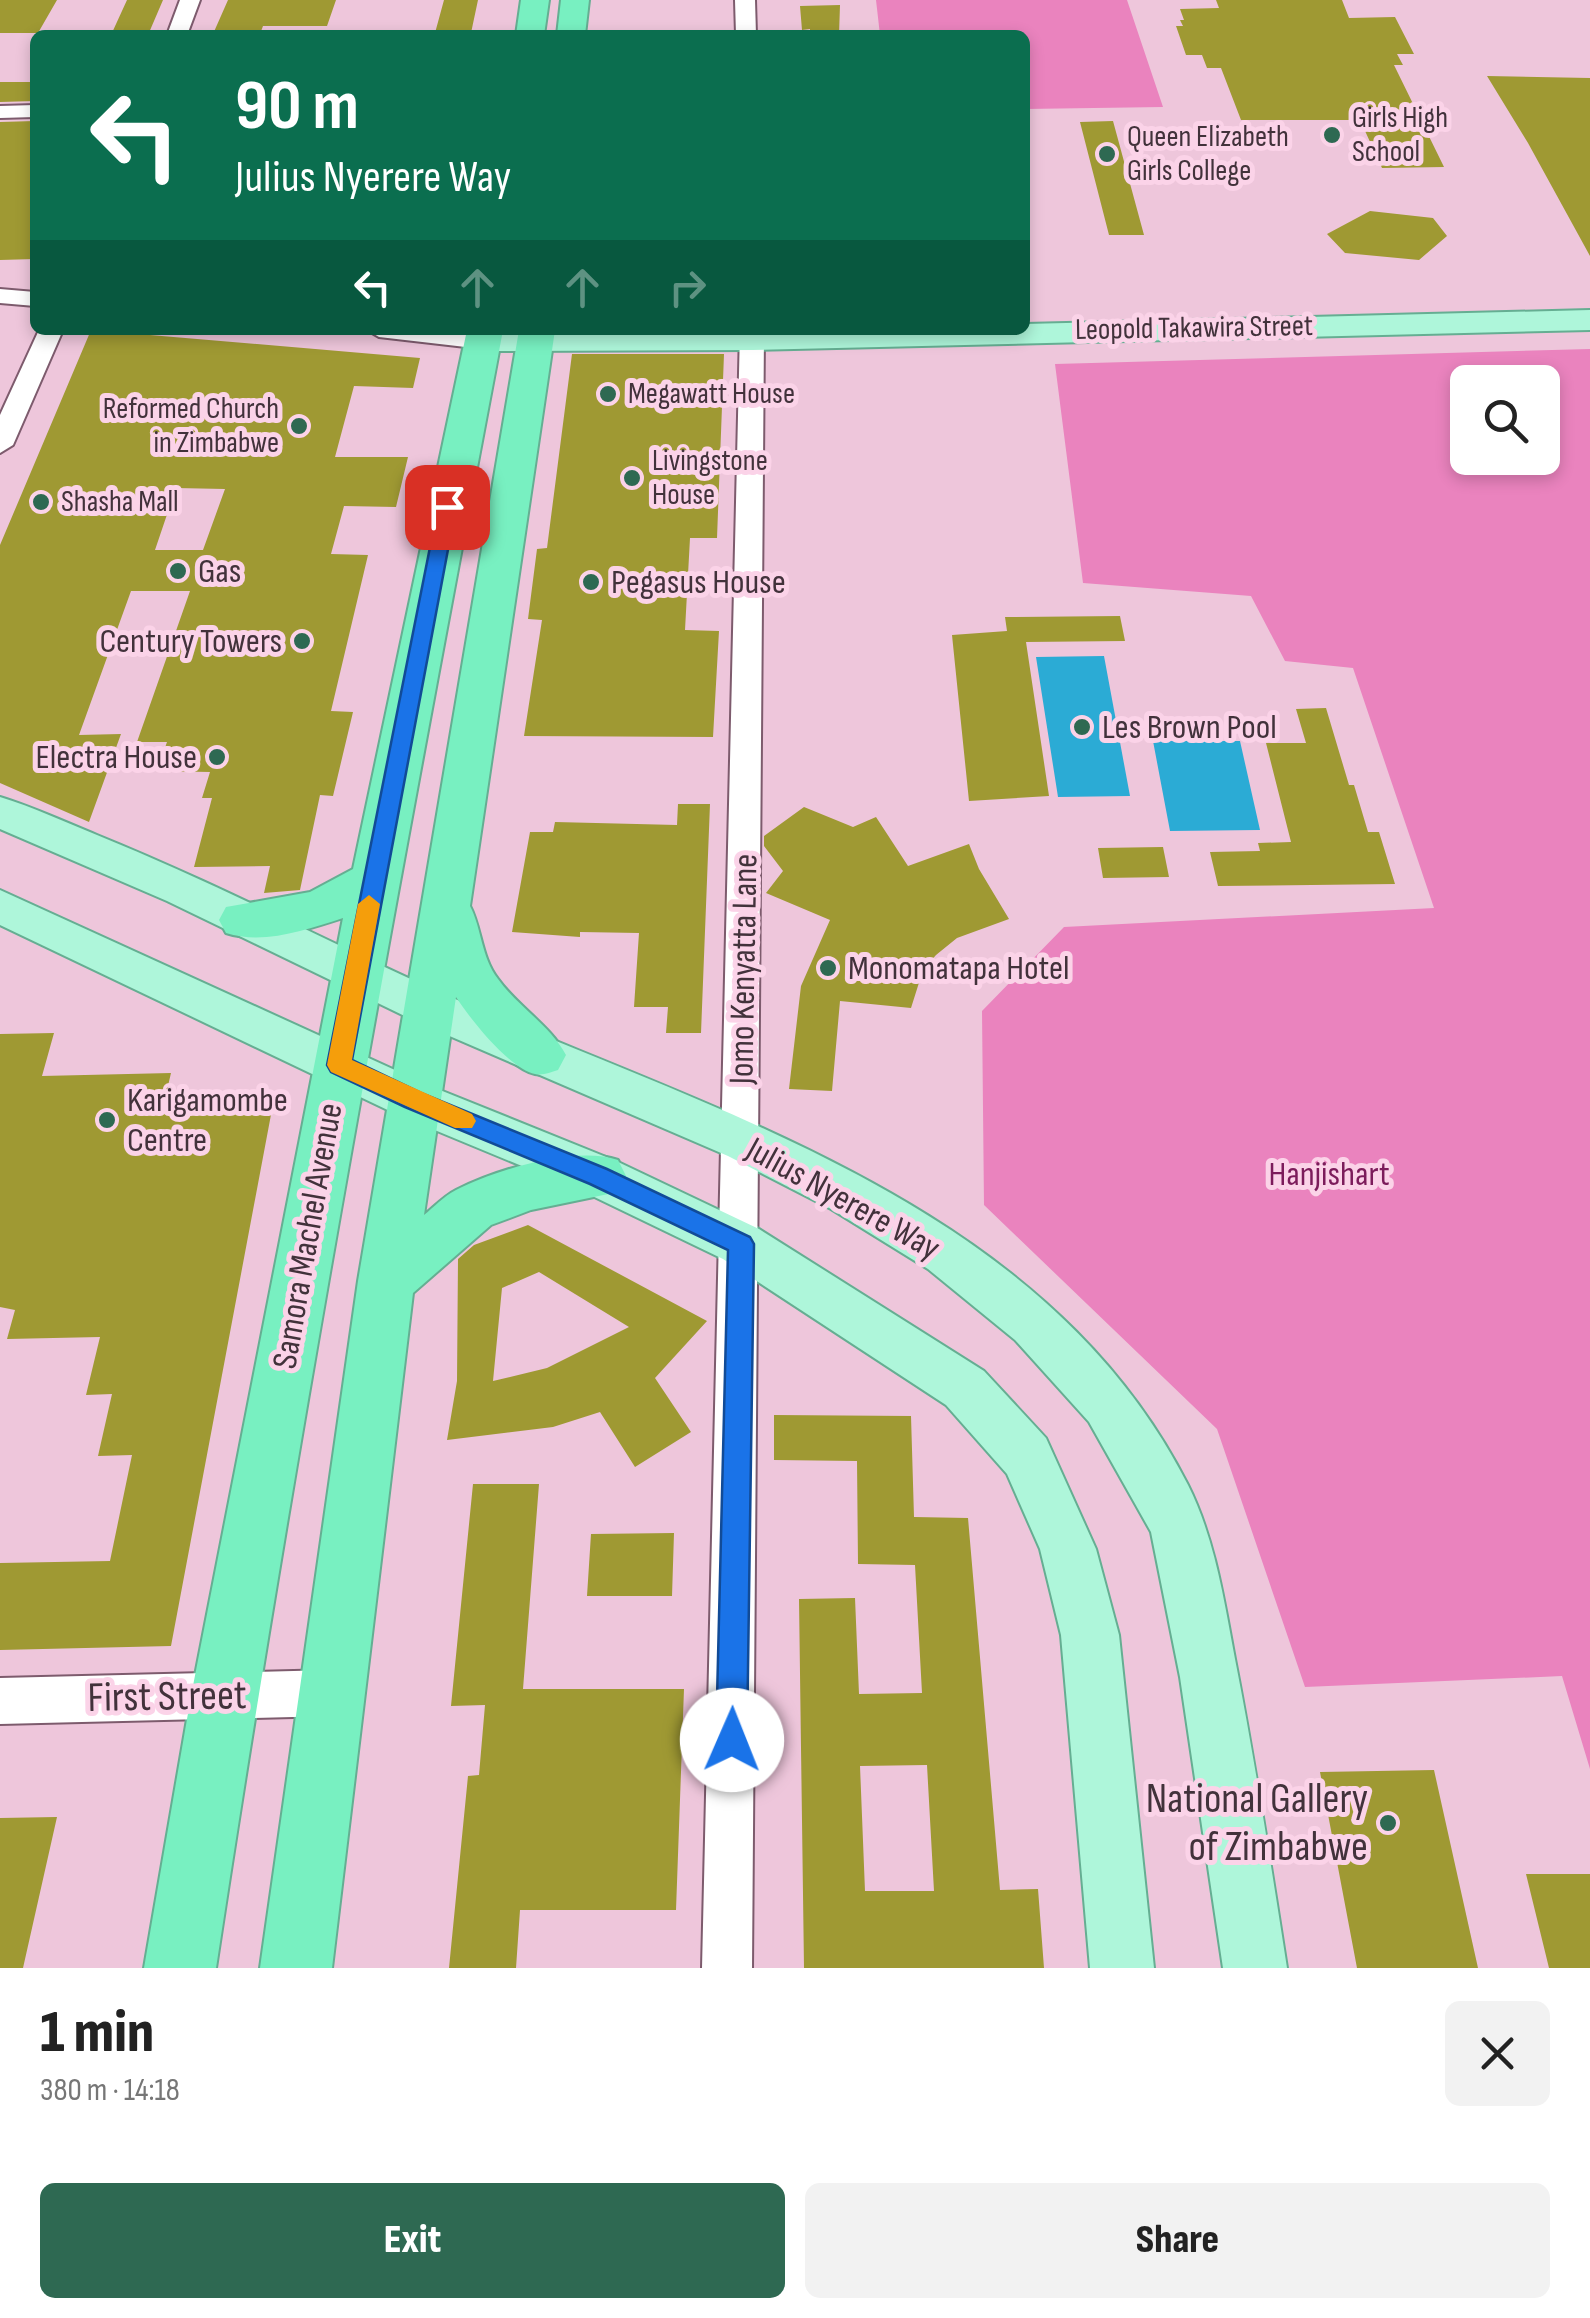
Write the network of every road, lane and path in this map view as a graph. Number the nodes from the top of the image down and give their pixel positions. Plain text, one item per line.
1 (190, 0) edge
2 (535, 0) edge
3 (575, 0) edge
4 (745, 0) edge
5 (179, 30) edge
6 (531, 30) edge
7 (572, 30) edge
8 (746, 30) edge
9 (0, 112) edge
10 (30, 112) edge
11 (0, 133) edge
12 (30, 133) edge
13 (0, 274) edge
14 (30, 277) edge
15 (0, 296) edge
16 (1590, 297) edge
17 (30, 299) edge
18 (1030, 304) edge
19 (1590, 320) edge
20 (1030, 330) edge
21 (49, 335) edge
22 (484, 335) edge
23 (536, 335) edge
24 (752, 335) edge
25 (0, 444) edge
26 (0, 812) edge
27 (373, 880) junction
28 (446, 894) junction
29 (0, 906) edge
30 (242, 920) junction
31 (356, 973) junction
32 (429, 1007) junction
33 (540, 1056) junction
34 (339, 1065) junction
35 (413, 1100) junction
36 (742, 1141) junction
37 (599, 1176) junction
38 (741, 1244) junction
39 (386, 1281) junction
40 (333, 1694) junction
41 (224, 1696) junction
42 (0, 1701) edge
43 (180, 1968) edge
44 (296, 1968) edge
45 (727, 1968) edge
46 (1122, 1968) edge
47 (1255, 1968) edge

1 - 5 street
2 - 6 highway
3 - 7 highway
4 - 8 street
9 - 10 street
11 - 12 street
13 - 14 street
15 - 17 street
16 - 18 main road, Leopold Takawira Street
19 - 20 main road, Leopold Takawira Street
21 - 25 street
22 - 23 main road, Leopold Takawira Street
22 - 27 highway, Samora Machel Avenue
23 - 24 main road, Leopold Takawira Street
23 - 28 highway
24 - 36 street, Jomo Kenyatta Lane
26 - 30 main road, Julius Nyerere Way
27 - 30 highway
27 - 31 highway, Samora Machel Avenue
28 - 32 highway
28 - 33 highway
29 - 34 main road
30 - 31 main road, Julius Nyerere Way
31 - 32 main road, Julius Nyerere Way
31 - 34 highway, Samora Machel Avenue
32 - 33 main road, Julius Nyerere Way
32 - 35 highway
33 - 36 main road, Julius Nyerere Way
34 - 35 main road
34 - 41 highway, Samora Machel Avenue
35 - 37 main road
35 - 39 highway
36 - 38 street, Jomo Kenyatta Lane
36 - 47 main road, Julius Nyerere Way
37 - 38 main road
37 - 39 highway
38 - 45 street, Jomo Kenyatta Lane
38 - 46 main road
39 - 40 highway
40 - 41 street, First Street
40 - 44 highway
41 - 42 street, First Street
41 - 43 highway, Samora Machel Avenue

